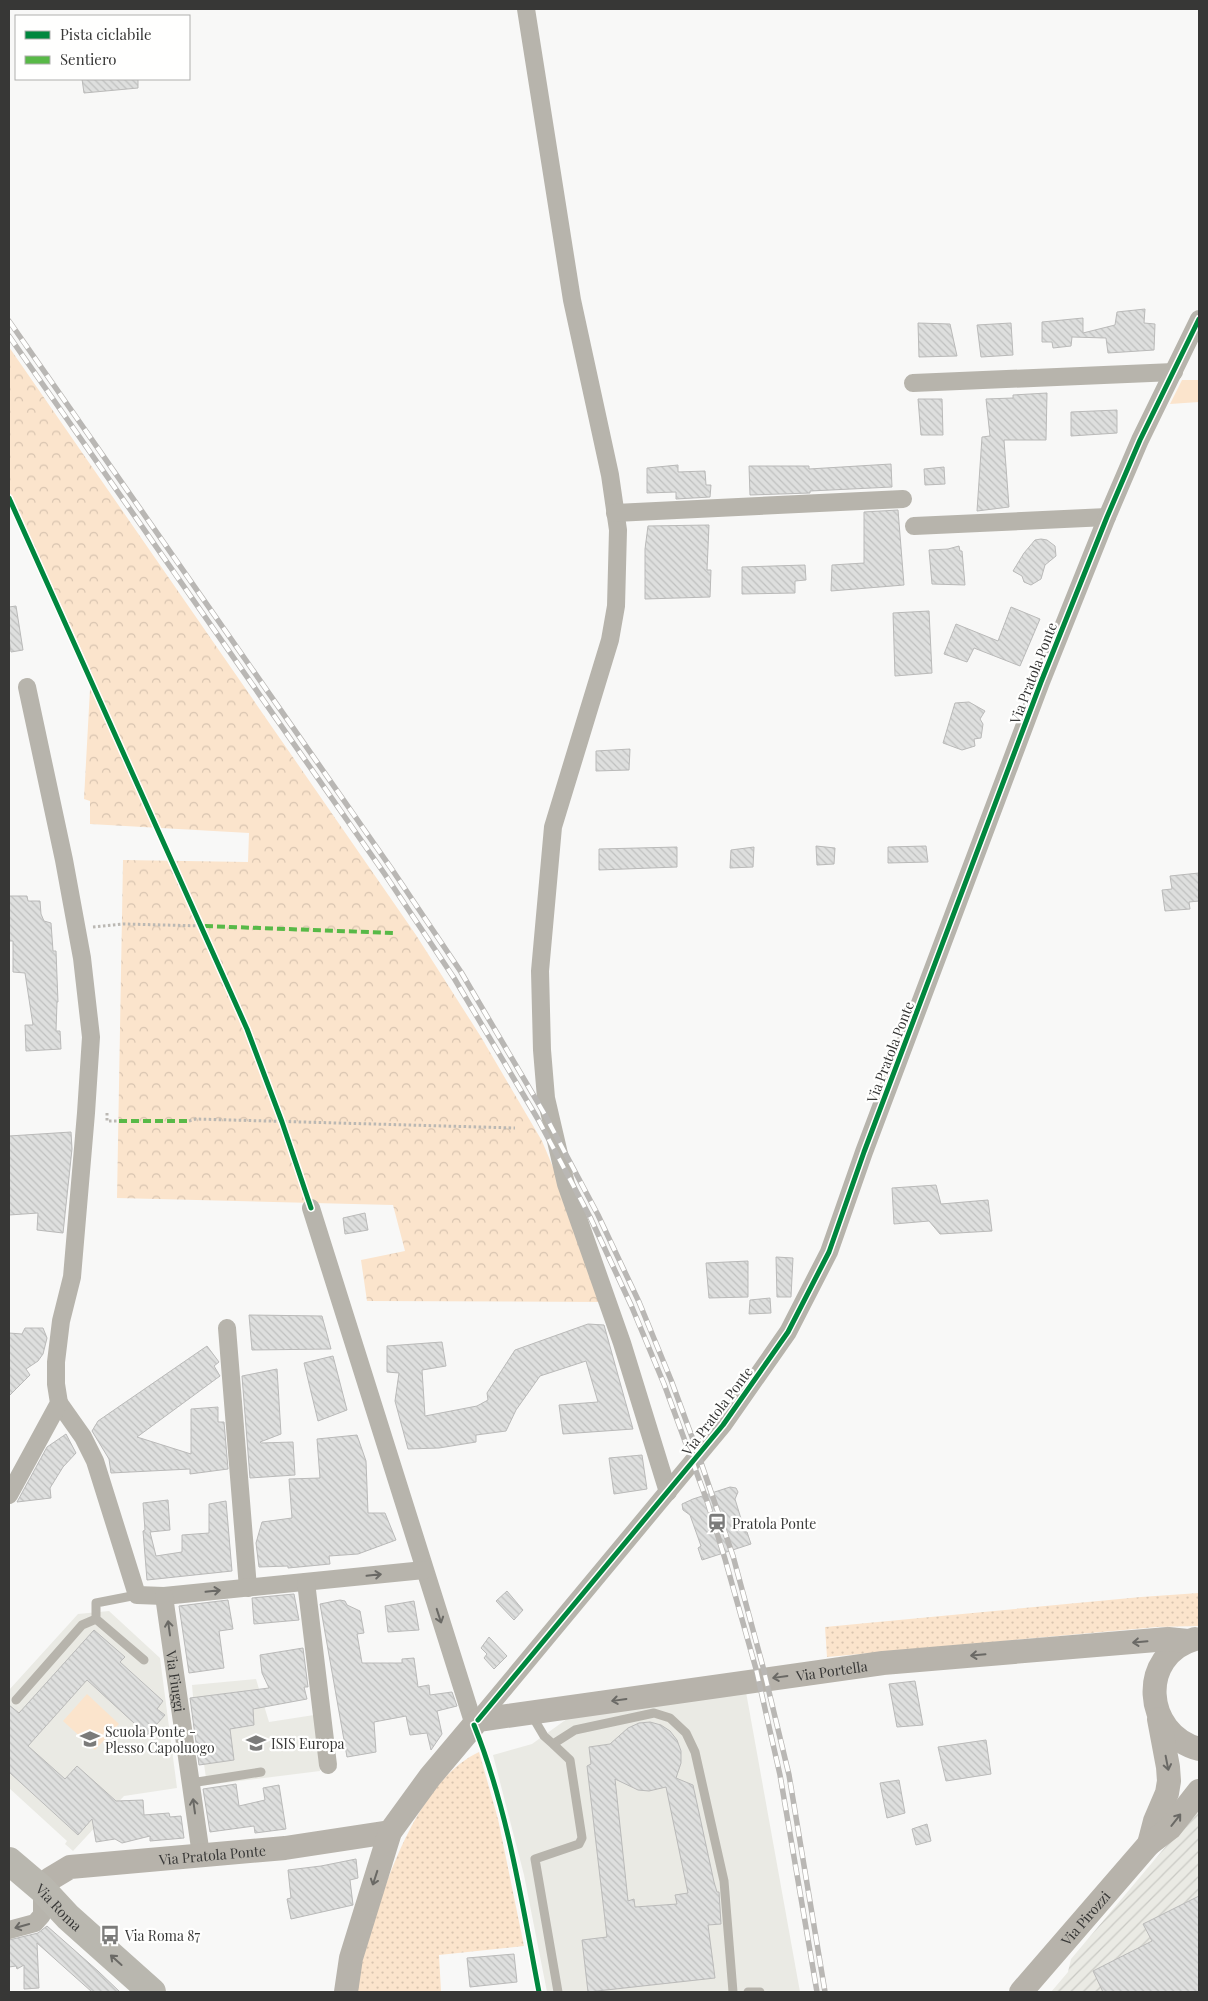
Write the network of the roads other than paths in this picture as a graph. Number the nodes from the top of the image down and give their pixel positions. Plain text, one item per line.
1 (526, 9) edge
2 (1199, 319) edge
3 (1174, 372) junction
4 (913, 383) dead end
5 (903, 499) dead end
6 (615, 513) junction
7 (1107, 516) junction
8 (914, 526) dead end
9 (27, 687) dead end
10 (311, 1208) dead end
11 (227, 1328) dead end
12 (59, 1403) junction
13 (668, 1492) junction
14 (9, 1495) edge
15 (424, 1570) junction
16 (306, 1582) junction
17 (248, 1588) junction
18 (137, 1595) junction
19 (164, 1596) junction
20 (96, 1619) junction
21 (1194, 1639) edge
22 (144, 1660) dead end
23 (16, 1700) dead end
24 (530, 1712) junction
25 (1158, 1715) junction
26 (476, 1722) junction
27 (553, 1744) junction
28 (1199, 1749) edge
29 (324, 1766) dead end
30 (261, 1772) dead end
31 (191, 1782) junction
32 (1199, 1791) edge
33 (390, 1832) junction
34 (1149, 1844) junction
35 (201, 1855) junction
36 (9, 1861) edge
37 (42, 1889) junction
38 (9, 1930) edge
39 (152, 1992) edge
40 (346, 1992) edge
41 (558, 1992) edge
42 (733, 1992) edge
43 (748, 1992) edge
44 (760, 1992) edge
45 (1021, 1992) edge

1 - 6 street
2 - 3 street, Via Pratola Ponte
3 - 4 street
3 - 7 street, Via Pratola Ponte
5 - 6 street
6 - 13 street
7 - 8 street
7 - 13 street, Via Pratola Ponte
9 - 12 street
10 - 15 street
11 - 17 street
12 - 14 street
12 - 18 street
13 - 26 street, Via Pratola Ponte
16 -> 15 street
15 -> 26 street
16 - 17 street
16 - 29 street
19 -> 17 street
18 - 19 street
18 - 20 lane
31 -> 19 street, Via Fiuggi
20 - 22 lane
20 - 23 lane
21 -> 24 main road, Via Portella
21 - 25 main road, Via Portella
24 - 26 main road, Via Portella
24 - 27 lane
25 - 28 main road, Via Portella
25 -> 34 main road
26 - 33 main road, Via Pratola Ponte
27 - 41 lane
27 - 42 lane
30 - 31 lane
35 -> 31 street, Via Fiuggi
34 -> 32 main road
33 - 35 main road, Via Pratola Ponte
33 -> 40 main road, Via Pratola Ponte
34 - 45 main road, Via Pirozzi
35 - 37 main road, Via Pratola Ponte
36 - 37 main road, Via Roma
37 -> 38 street
39 -> 37 main road, Via Roma
43 - 44 lane

